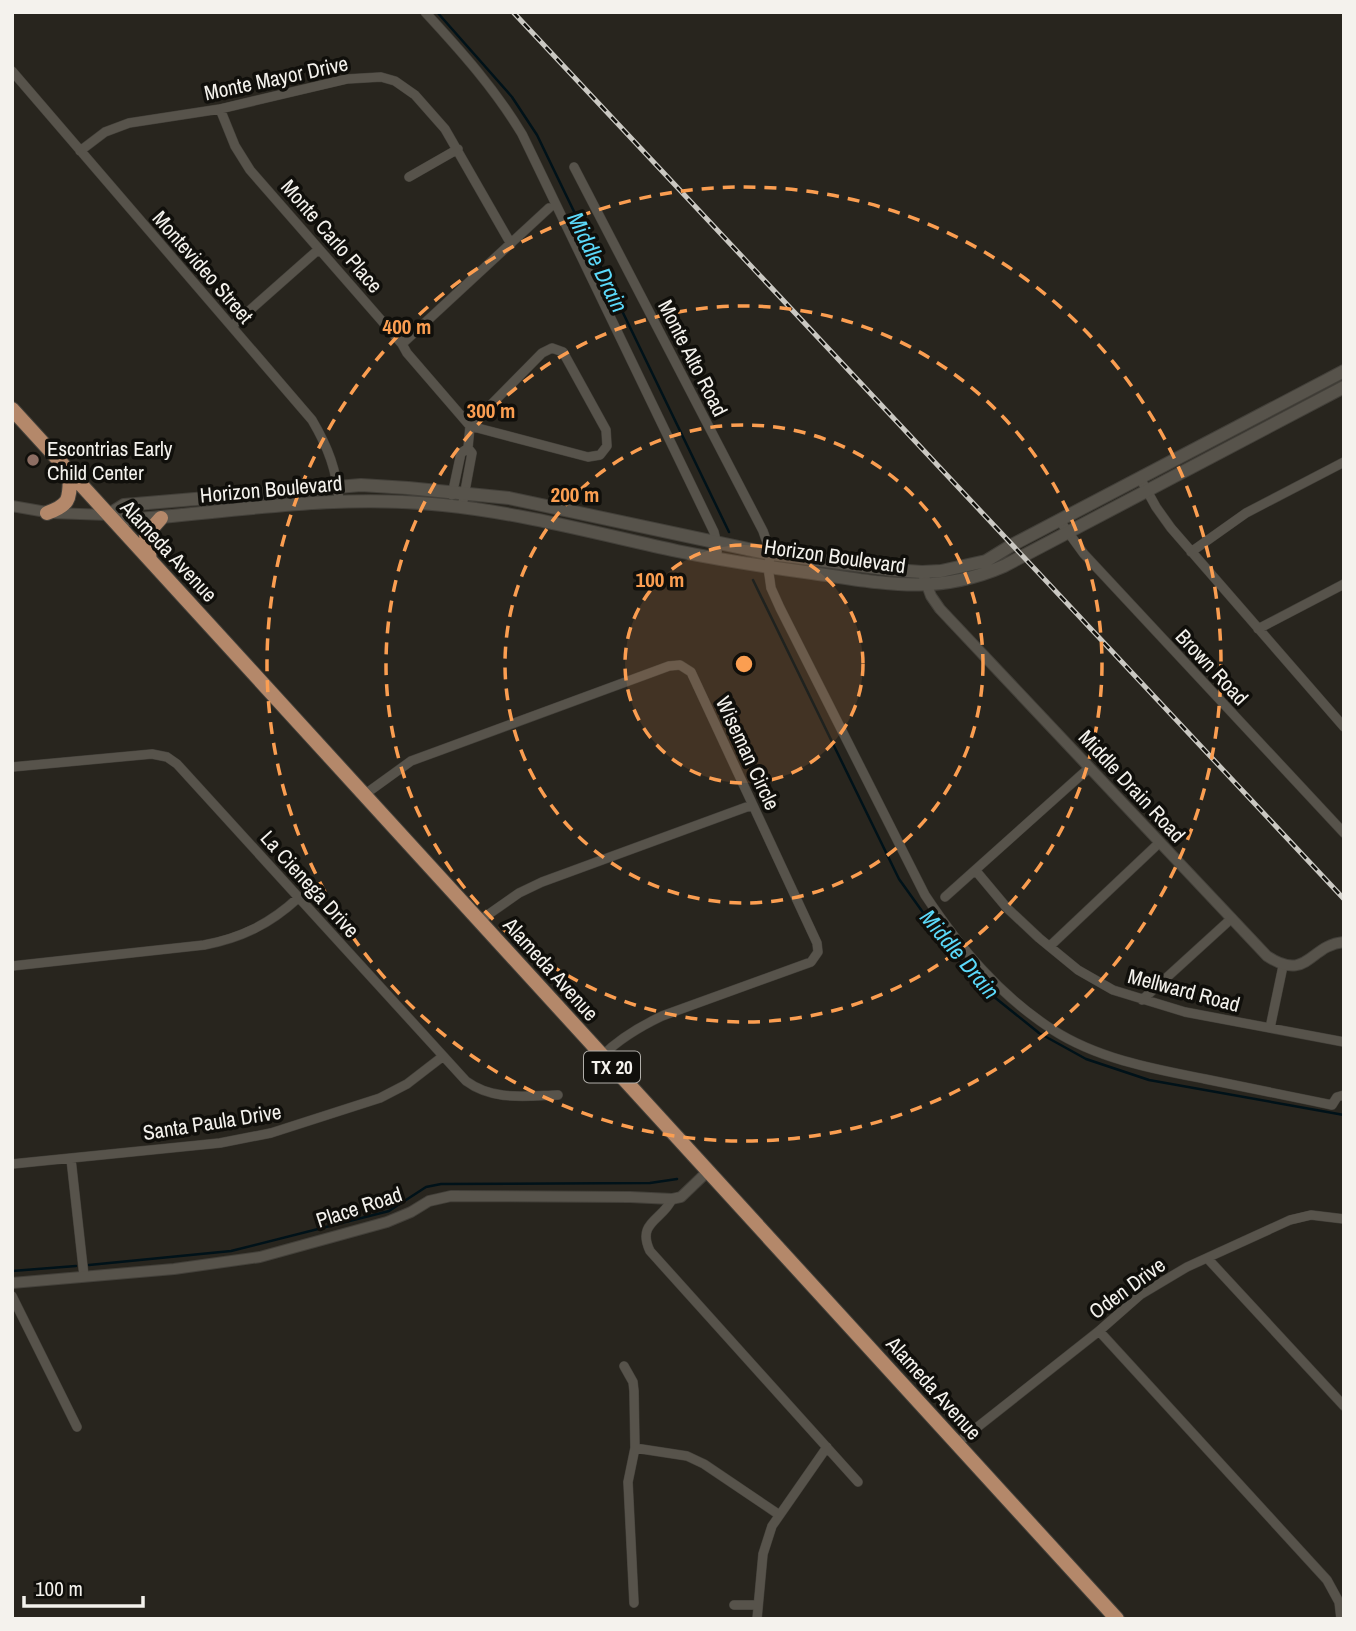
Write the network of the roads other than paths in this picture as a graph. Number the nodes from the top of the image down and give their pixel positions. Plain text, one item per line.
1 (425, 12) edge
2 (12, 71) edge
3 (220, 109) junction
4 (458, 149) junction
5 (80, 151) junction
6 (574, 167) dead end
7 (409, 177) dead end
8 (549, 208) dead end
9 (511, 244) junction
10 (319, 249) junction
11 (232, 326) junction
12 (402, 344) junction
13 (1344, 371) edge
14 (1344, 387) edge
15 (12, 409) edge
16 (470, 426) junction
17 (1344, 462) edge
18 (70, 474) junction
19 (1140, 478) junction
20 (1147, 490) junction
21 (458, 492) junction
22 (339, 495) junction
23 (12, 506) edge
24 (456, 506) junction
25 (47, 513) junction
26 (108, 515) junction
27 (161, 518) junction
28 (1060, 521) junction
29 (1068, 532) junction
30 (717, 544) junction
31 (1191, 552) junction
32 (717, 558) junction
33 (769, 561) junction
34 (150, 562) junction
35 (922, 572) junction
36 (1344, 584) edge
37 (927, 586) junction
38 (1258, 629) junction
39 (1344, 727) edge
40 (12, 767) edge
41 (1089, 768) junction
42 (364, 795) junction
43 (752, 805) junction
44 (1344, 833) edge
45 (1159, 843) junction
46 (976, 870) junction
47 (944, 897) dead end
48 (298, 898) junction
49 (1232, 918) junction
50 (479, 921) junction
51 (1344, 942) edge
52 (1050, 946) junction
53 (12, 966) edge
54 (1283, 966) junction
55 (1142, 1000) junction
56 (1270, 1028) junction
57 (1344, 1042) edge
58 (602, 1056) junction
59 (442, 1057) junction
60 (558, 1095) dead end
61 (1344, 1095) edge
62 (71, 1159) junction
63 (12, 1164) edge
64 (707, 1172) junction
65 (672, 1199) junction
66 (1344, 1219) edge
67 (1208, 1259) junction
68 (84, 1276) junction
69 (12, 1283) edge
70 (12, 1296) edge
71 (1100, 1331) junction
72 (624, 1366) dead end
73 (1344, 1406) edge
74 (78, 1427) dead end
75 (957, 1444) junction
76 (827, 1447) junction
77 (635, 1448) junction
78 (858, 1482) dead end
79 (778, 1514) junction
80 (634, 1603) dead end
81 (734, 1605) dead end
82 (758, 1605) junction
83 (757, 1619) edge
84 (1117, 1619) edge
85 (1341, 1619) edge

1 - 30 street
2 - 5 street, Montevideo Street
3 - 4 street, Monte Mayor Drive
3 - 5 street, Monte Mayor Drive
3 - 10 street, Monte Carlo Place
4 - 7 street
4 - 9 street, Monte Mayor Drive
5 - 11 street, Montevideo Street
6 - 33 street, Monte Alto Road
8 - 9 street
9 - 12 street
10 - 11 street
10 - 12 street, Monte Carlo Place
11 - 22 street, Montevideo Street
12 - 16 street, Monte Carlo Place
13 - 19 main road, Horizon Boulevard
14 - 20 main road, Horizon Boulevard
15 - 18 main road, Alameda Avenue / TX 20
16 - 16 street
16 - 21 street
17 - 31 street
18 - 25 main road
18 - 26 main road, Alameda Avenue / TX 20
19 - 20 street
19 - 28 main road, Horizon Boulevard
20 - 29 main road, Horizon Boulevard
20 - 31 street
21 - 22 main road, Horizon Boulevard
21 - 24 street
21 - 30 main road, Horizon Boulevard
22 - 24 main road, Horizon Boulevard
22 - 26 main road, Horizon Boulevard
22 - 27 main road, Horizon Boulevard
23 - 25 street
24 - 32 main road, Horizon Boulevard
25 - 26 street
26 - 27 main road, Horizon Boulevard
26 - 34 main road, Alameda Avenue / TX 20
27 - 34 main road
28 - 29 street, Brown Road
28 - 35 main road, Horizon Boulevard
29 - 37 main road, Horizon Boulevard
29 - 44 street, Brown Road
30 - 32 street
30 - 33 main road, Horizon Boulevard
31 - 38 street
32 - 33 main road, Horizon Boulevard
33 - 35 main road, Horizon Boulevard
33 - 37 main road, Horizon Boulevard
33 - 61 street, Monte Alto Road
34 - 42 main road, Alameda Avenue / TX 20
35 - 37 street, Middle Drain Road
36 - 38 street
37 - 41 street, Middle Drain Road
38 - 39 street
40 - 48 street, La Cienega Drive
41 - 45 street, Middle Drain Road
41 - 46 street
42 - 43 street, Wiseman Circle
42 - 50 main road, Alameda Avenue / TX 20
43 - 50 street
43 - 58 street, Wiseman Circle
45 - 49 street, Middle Drain Road
45 - 52 street
46 - 47 street
46 - 52 street, Mellward Road
48 - 53 street
48 - 59 street, La Cienega Drive
49 - 54 street, Middle Drain Road
49 - 55 street
50 - 58 main road, Alameda Avenue / TX 20
51 - 54 street
52 - 55 street, Mellward Road
54 - 56 street
55 - 56 street, Mellward Road
56 - 57 street, Mellward Road
58 - 64 main road, Alameda Avenue / TX 20
59 - 60 street, La Cienega Drive
59 - 62 street, Santa Paula Drive
62 - 63 street, Santa Paula Drive
62 - 68 street
64 - 65 street
64 - 75 main road, Alameda Avenue / TX 20
65 - 68 street, Place Road
65 - 76 street
66 - 67 street, Oden Drive
67 - 71 street, Oden Drive
67 - 73 street
68 - 69 street, Place Road
70 - 74 street
71 - 75 street, Oden Drive
71 - 85 street
72 - 77 street
75 - 84 main road, Alameda Avenue / TX 20
76 - 78 street
76 - 79 street
77 - 79 street
77 - 80 street
79 - 82 street
81 - 82 street
82 - 83 street

